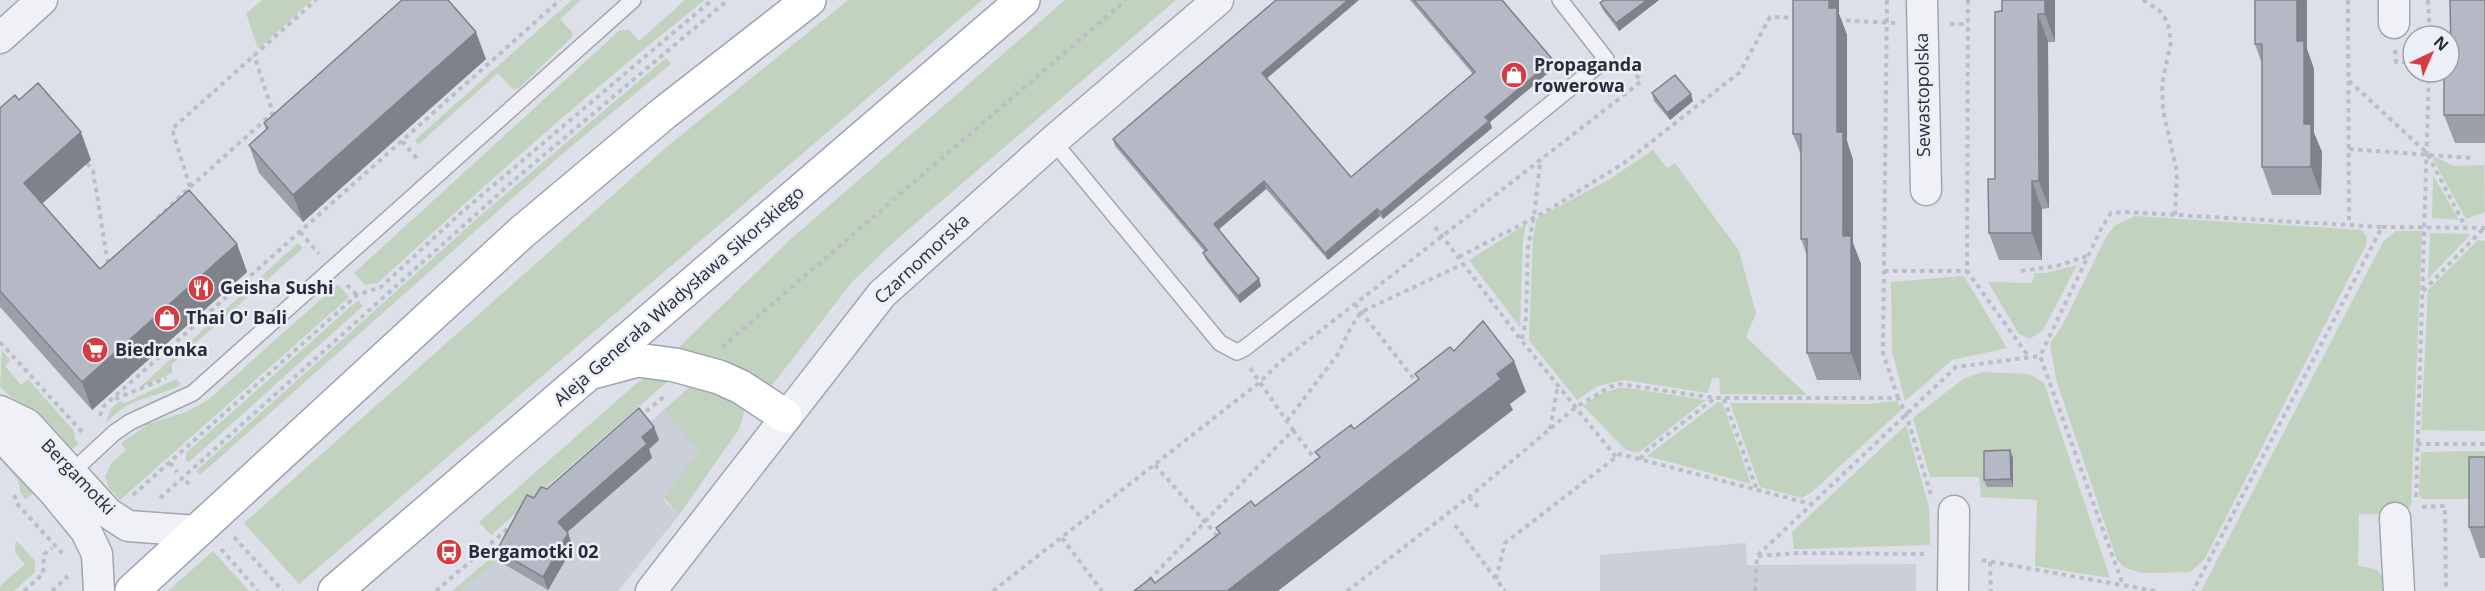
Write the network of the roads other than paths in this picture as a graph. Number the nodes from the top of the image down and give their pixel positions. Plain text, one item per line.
1 (42, 0) edge
2 (633, 0) edge
3 (809, 0) edge
4 (1023, 0) edge
5 (1218, 0) edge
6 (1560, 0) edge
7 (1922, 12) edge
8 (0, 38) edge
9 (1053, 141) junction
10 (1926, 190) dead end
11 (589, 373) junction
12 (0, 411) edge
13 (785, 416) junction
14 (0, 421) edge
15 (72, 472) junction
16 (1943, 506) road end
17 (2396, 518) dead end
18 (207, 538) junction
19 (99, 591) edge
20 (132, 591) edge
21 (335, 591) edge
22 (651, 591) edge
23 (1953, 591) edge
24 (2399, 591) edge

1 - 8 street
2 - 15 lane
3 - 18 main road
4 - 11 main road, Aleja Generała Władysława Sikorskiego
5 - 9 street, Czarnomorska
6 - 9 lane
7 - 10 street, Sewastopolska
9 - 13 street, Czarnomorska
11 - 13 main road
11 - 21 main road, Aleja Generała Władysława Sikorskiego
12 - 15 street, Bergamotki
13 - 22 street, Czarnomorska
14 - 19 street, Bergamotki
15 - 18 street, Bergamotki
16 - 23 street
17 - 24 street
18 - 20 main road

